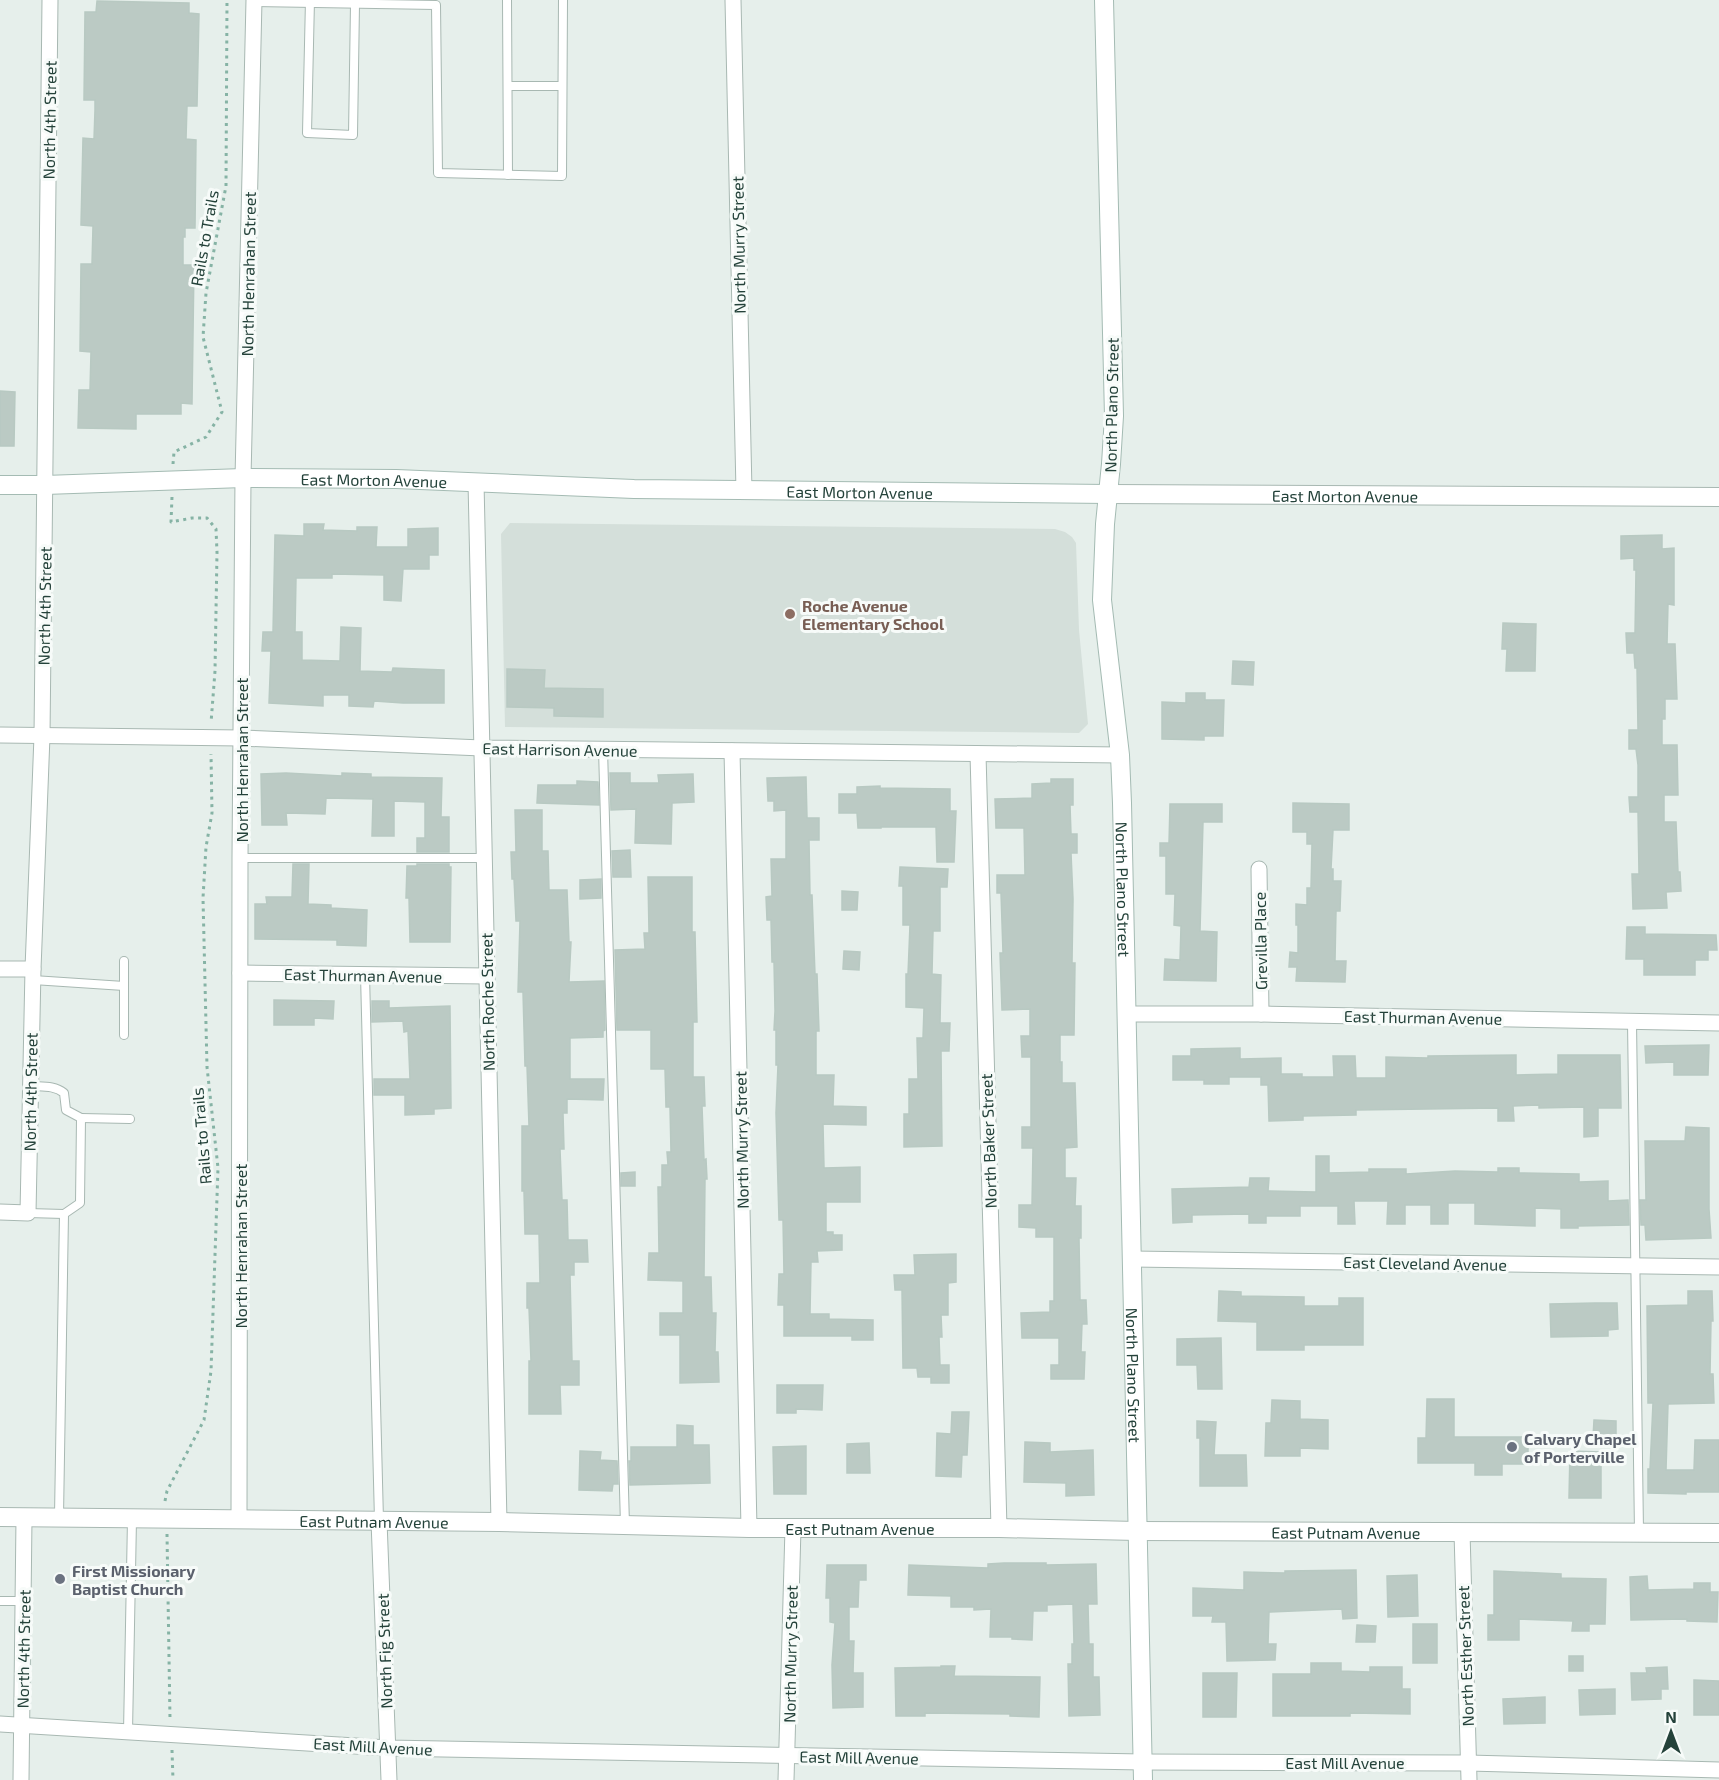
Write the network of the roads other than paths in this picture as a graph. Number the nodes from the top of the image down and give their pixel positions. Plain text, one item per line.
1 (50, 0) edge
2 (507, 0) edge
3 (563, 0) edge
4 (733, 0) edge
5 (1104, 0) edge
6 (254, 1) edge
7 (310, 2) edge
8 (398, 2) edge
9 (436, 3) edge
10 (355, 4) junction
11 (508, 86) junction
12 (562, 86) junction
13 (508, 175) junction
14 (243, 478) junction
15 (476, 482) junction
16 (0, 485) edge
17 (45, 485) junction
18 (744, 491) junction
19 (1108, 494) junction
20 (1719, 497) edge
21 (0, 735) edge
22 (42, 736) junction
23 (241, 738) junction
24 (482, 748) junction
25 (603, 749) junction
26 (732, 751) junction
27 (978, 754) junction
28 (1119, 754) junction
29 (240, 858) junction
30 (484, 858) junction
31 (1259, 869) dead end
32 (124, 961) dead end
33 (0, 969) edge
34 (240, 973) junction
35 (33, 975) junction
36 (365, 975) junction
37 (487, 976) junction
38 (124, 986) junction
39 (1127, 1014) junction
40 (1261, 1014) junction
41 (1632, 1022) junction
42 (1719, 1023) edge
43 (123, 1035) dead end
44 (30, 1086) junction
45 (81, 1118) junction
46 (130, 1119) dead end
47 (0, 1212) edge
48 (28, 1213) junction
49 (64, 1214) junction
50 (1132, 1258) junction
51 (1637, 1266) junction
52 (1719, 1267) edge
53 (0, 1517) edge
54 (24, 1518) junction
55 (59, 1518) junction
56 (132, 1519) junction
57 (239, 1520) junction
58 (379, 1521) junction
59 (499, 1522) junction
60 (625, 1525) junction
61 (749, 1528) junction
62 (793, 1528) junction
63 (999, 1528) junction
64 (1137, 1531) junction
65 (1462, 1532) junction
66 (1639, 1532) junction
67 (1719, 1533) edge
68 (0, 1601) edge
69 (23, 1602) junction
70 (0, 1724) edge
71 (22, 1725) junction
72 (128, 1732) junction
73 (388, 1748) junction
74 (788, 1756) junction
75 (1143, 1762) junction
76 (1468, 1763) junction
77 (1719, 1770) edge
78 (21, 1780) edge
79 (389, 1780) edge
80 (786, 1780) edge
81 (1143, 1780) edge
82 (1469, 1780) edge

1 - 17 street, North 4th Street
2 - 11 lane
3 - 12 lane
4 - 18 street, North Murry Street
5 - 19 main road, North Plano Street
6 - 7 lane
6 - 14 street, North Henrahan Street
7 - 10 lane
7 - 10 lane
8 - 9 lane
8 - 10 lane
9 - 13 lane
11 - 12 lane
11 - 13 lane
12 - 13 lane
14 - 15 main road, East Morton Avenue
14 - 17 main road, East Morton Avenue
14 - 23 street, North Henrahan Street
15 - 18 main road, East Morton Avenue
15 - 24 street, North Roche Street
16 - 17 main road, East Morton Avenue
17 - 22 street, North 4th Street
18 - 19 main road, East Morton Avenue
19 - 20 main road, East Morton Avenue
19 - 28 main road, North Plano Street
21 - 22 street, East Harrison Avenue
22 - 23 street, East Harrison Avenue
22 - 35 street, North 4th Street
23 - 24 street, East Harrison Avenue
23 - 29 street, North Henrahan Street
24 - 25 street, East Harrison Avenue
24 - 30 street, North Roche Street
25 - 26 street, East Harrison Avenue
25 - 60 lane
26 - 27 street, East Harrison Avenue
26 - 61 street, North Murry Street
27 - 28 street, East Harrison Avenue
27 - 63 street, North Baker Street
28 - 39 main road, North Plano Street
29 - 30 lane
29 - 34 street, North Henrahan Street
30 - 37 street, North Roche Street
31 - 40 street, Grevilla Place
32 - 38 lane
33 - 35 street
34 - 36 street, East Thurman Avenue
34 - 57 street, North Henrahan Street
35 - 38 lane
35 - 44 street, North 4th Street
36 - 37 street, East Thurman Avenue
36 - 58 lane
37 - 59 street, North Roche Street
38 - 43 lane
39 - 40 street, East Thurman Avenue
39 - 50 main road, North Plano Street
40 - 41 street, East Thurman Avenue
41 - 42 street, East Thurman Avenue
41 - 51 lane
44 - 45 lane
44 - 48 street, North 4th Street
45 - 46 lane
45 - 49 lane
47 - 48 street
48 - 49 lane
49 - 55 lane
50 - 51 street, East Cleveland Avenue
50 - 64 main road, North Plano Street
51 - 52 street, East Cleveland Avenue
51 - 66 lane
53 - 54 main road, East Putnam Avenue
54 - 55 main road, East Putnam Avenue
54 - 69 street, North 4th Street
55 - 56 main road, East Putnam Avenue
56 - 57 main road, East Putnam Avenue
56 - 72 lane
57 - 58 main road, East Putnam Avenue
58 - 59 main road, East Putnam Avenue
58 - 73 street, North Fig Street
59 - 60 main road, East Putnam Avenue
60 - 61 main road, East Putnam Avenue
61 - 62 main road, East Putnam Avenue
62 - 63 main road, East Putnam Avenue
62 - 74 street, North Murry Street
63 - 64 main road, East Putnam Avenue
64 - 65 main road, East Putnam Avenue
64 - 75 main road, North Plano Street
65 - 66 main road, East Putnam Avenue
65 - 76 street, North Esther Street
66 - 67 main road, East Putnam Avenue
68 - 69 lane
69 - 71 street, North 4th Street
70 - 71 street, East Mill Avenue
71 - 72 street, East Mill Avenue
71 - 78 street, North 4th Street
72 - 73 street, East Mill Avenue
73 - 74 street, East Mill Avenue
73 - 79 street, North Fig Street
74 - 75 street, East Mill Avenue
74 - 80 street, North Murry Street
75 - 76 street, East Mill Avenue
75 - 81 main road, North Plano Street
76 - 77 street, East Mill Avenue
76 - 82 street, North Esther Street

